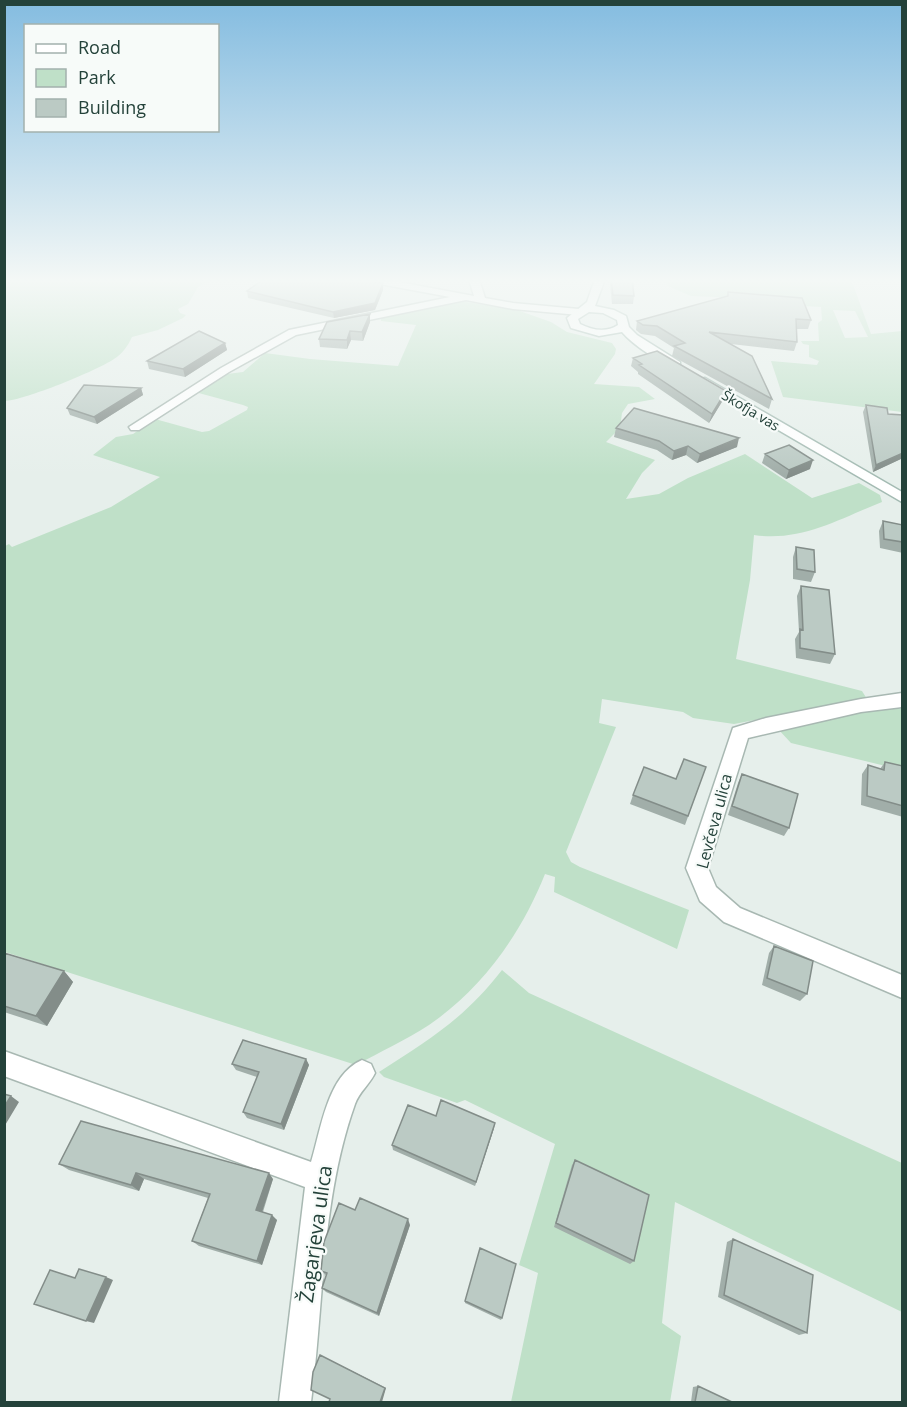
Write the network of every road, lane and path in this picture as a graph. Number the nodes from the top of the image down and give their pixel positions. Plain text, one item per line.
1 (270, 345) edge
2 (635, 345) edge
3 (645, 345) edge
4 (660, 355) junction
5 (135, 427) dead end
6 (903, 498) edge
7 (903, 700) edge
8 (903, 986) edge
9 (4, 1063) edge
10 (362, 1073) dead end
11 (320, 1179) junction
12 (295, 1402) edge

1 - 5 street
2 - 4 street
3 - 4 street, Škofja vas
4 - 6 street, Škofja vas
7 - 8 street, Levčeva ulica
9 - 11 street
10 - 11 street, Žagarjeva ulica
11 - 12 street, Žagarjeva ulica

